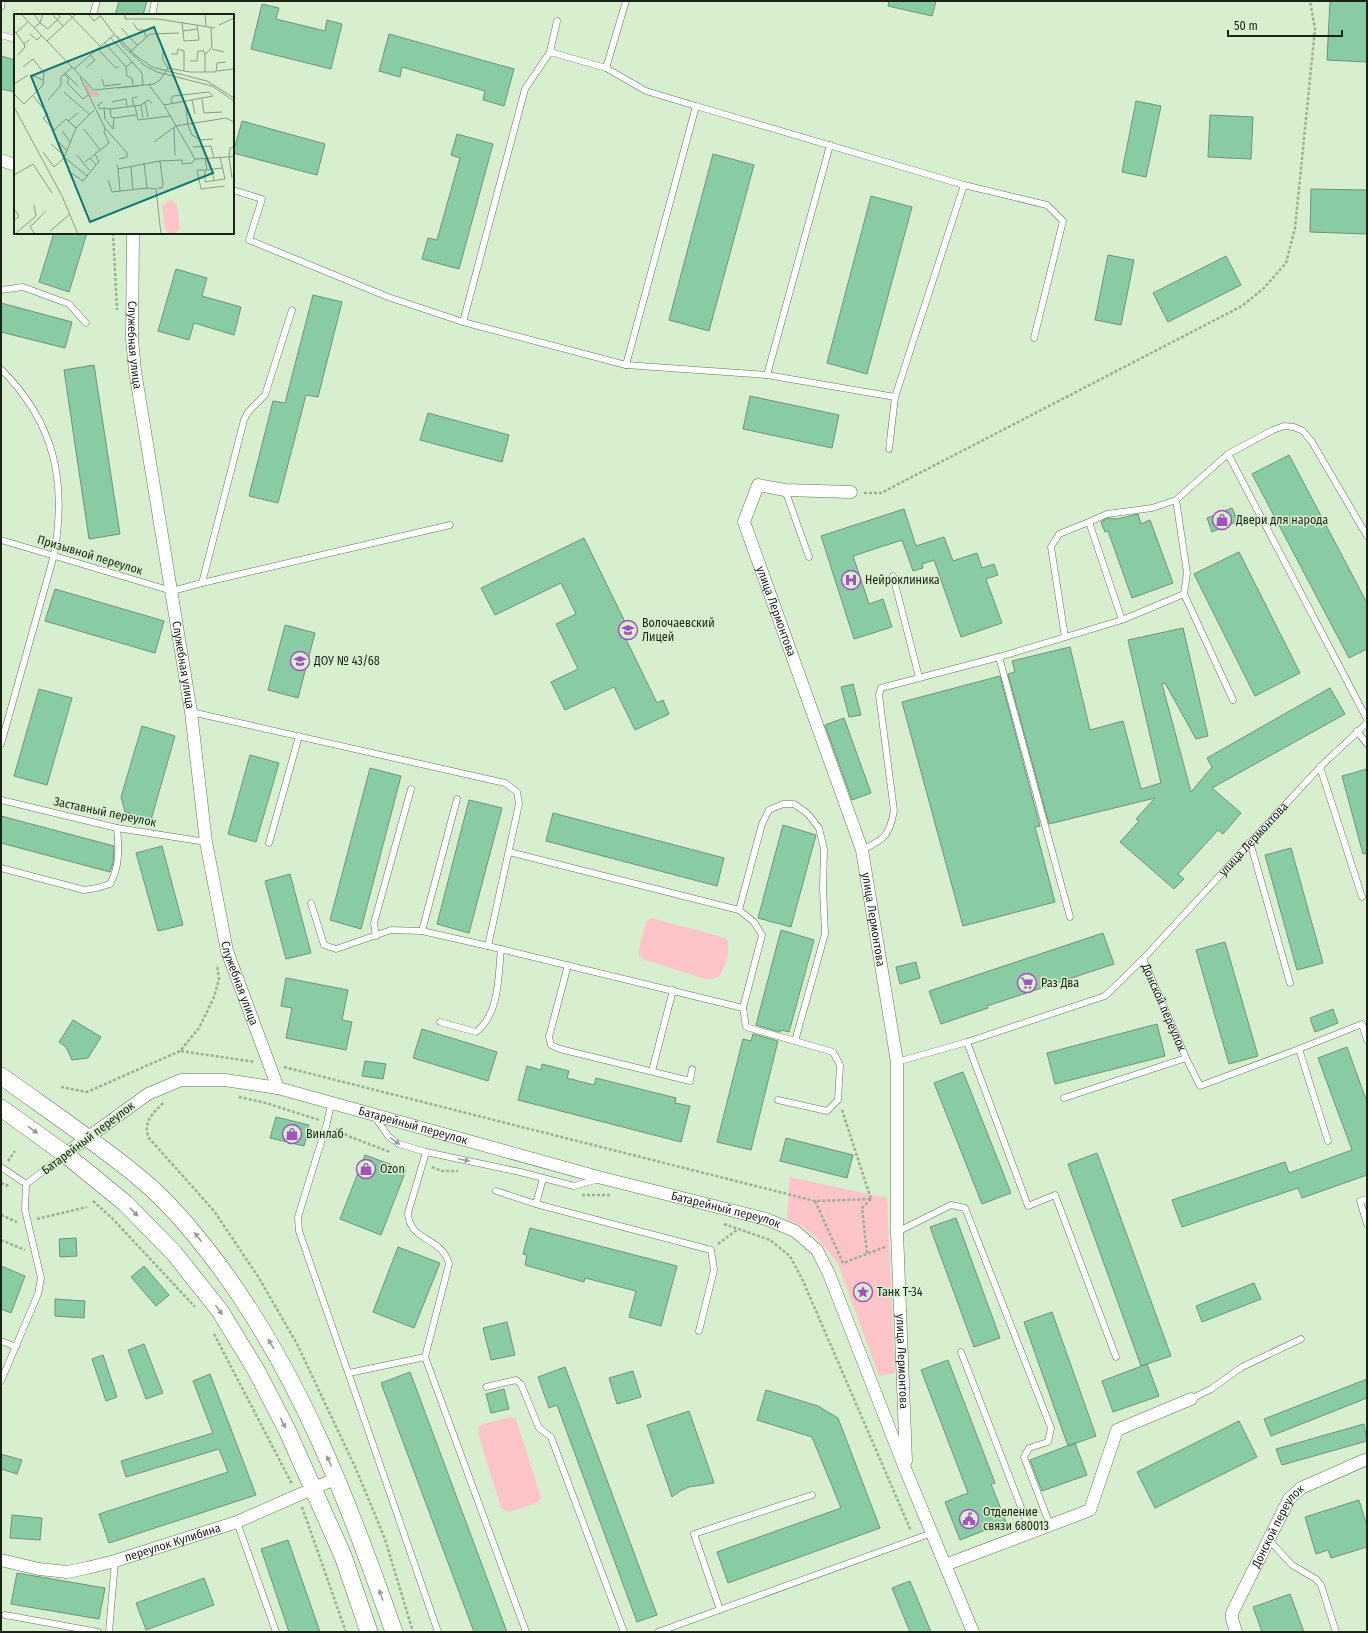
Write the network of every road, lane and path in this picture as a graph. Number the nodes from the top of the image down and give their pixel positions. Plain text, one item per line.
1 (2, 1) edge
2 (97, 1) edge
3 (155, 1) edge
4 (626, 1) edge
5 (1310, 1) edge
6 (1, 7) edge
7 (93, 14) edge
8 (152, 14) edge
9 (557, 21) dead end
10 (1, 35) edge
11 (14, 39) edge
12 (550, 52) junction
13 (606, 68) junction
14 (696, 106) junction
15 (830, 145) junction
16 (1, 160) edge
17 (14, 165) edge
18 (964, 185) junction
19 (234, 190) edge
20 (113, 234) edge
21 (133, 234) edge
22 (1, 290) edge
23 (292, 310) dead end
24 (118, 312) dead end
25 (463, 322) junction
26 (86, 323) dead end
27 (1034, 338) dead end
28 (626, 365) junction
29 (1, 369) edge
30 (767, 375) junction
31 (895, 397) junction
32 (889, 449) dead end
33 (1228, 454) junction
34 (785, 490) junction
35 (851, 492) joint
36 (1176, 500) junction
37 (1089, 522) junction
38 (450, 525) dead end
39 (1367, 536) edge
40 (1, 540) edge
41 (54, 555) junction
42 (809, 557) dead end
43 (893, 576) dead end
44 (202, 583) junction
45 (172, 591) junction
46 (1184, 594) junction
47 (1122, 620) junction
48 (1064, 637) junction
49 (999, 657) junction
50 (919, 677) junction
51 (1233, 700) dead end
52 (191, 712) junction
53 (1367, 718) edge
54 (1367, 723) edge
55 (1357, 731) junction
56 (299, 736) junction
57 (1, 744) edge
58 (1367, 744) edge
59 (1320, 767) junction
60 (411, 789) dead end
61 (457, 799) dead end
62 (1, 800) edge
63 (117, 828) junction
64 (206, 842) junction
65 (1250, 842) junction
66 (269, 843) dead end
67 (862, 850) junction
68 (509, 852) junction
69 (1, 868) edge
70 (1362, 897) dead end
71 (311, 903) dead end
72 (739, 910) junction
73 (1070, 917) dead end
74 (422, 931) junction
75 (376, 936) junction
76 (488, 946) junction
77 (501, 949) junction
78 (1143, 959) junction
79 (216, 964) dead end
80 (568, 965) junction
81 (1290, 983) dead end
82 (673, 990) junction
83 (743, 1008) junction
84 (440, 1022) dead end
85 (1367, 1040) edge
86 (796, 1041) junction
87 (967, 1042) junction
88 (1299, 1049) junction
89 (180, 1051) junction
90 (1186, 1058) junction
91 (897, 1062) junction
92 (269, 1064) junction
93 (692, 1069) dead end
94 (652, 1072) junction
95 (1, 1076) edge
96 (61, 1087) dead end
97 (278, 1088) junction
98 (236, 1097) dead end
99 (1064, 1098) dead end
100 (168, 1099) dead end
101 (778, 1100) dead end
102 (838, 1100) junction
103 (330, 1104) junction
104 (1, 1108) edge
105 (374, 1116) junction
106 (327, 1123) junction
107 (87, 1138) junction
108 (1328, 1142) dead end
109 (426, 1152) junction
110 (66, 1154) junction
111 (1, 1167) edge
112 (543, 1178) junction
113 (602, 1178) junction
114 (26, 1184) junction
115 (496, 1191) dead end
116 (871, 1199) junction
117 (1367, 1199) edge
118 (93, 1201) dead end
119 (815, 1201) junction
120 (536, 1204) junction
121 (88, 1207) dead end
122 (1, 1215) edge
123 (28, 1222) junction
124 (717, 1222) dead end
125 (1367, 1224) edge
126 (738, 1228) junction
127 (897, 1232) junction
128 (1, 1240) edge
129 (898, 1245) junction
130 (711, 1250) junction
131 (817, 1250) joint
132 (30, 1252) dead end
133 (867, 1253) junction
134 (196, 1308) dead end
135 (699, 1331) dead end
136 (213, 1334) dead end
137 (1301, 1339) dead end
138 (1, 1340) edge
139 (16, 1347) junction
140 (961, 1352) dead end
141 (425, 1356) junction
142 (1116, 1357) dead end
143 (349, 1373) junction
144 (1, 1381) edge
145 (486, 1387) dead end
146 (1191, 1399) joint
147 (1367, 1459) edge
148 (906, 1471) junction
149 (337, 1478) junction
150 (314, 1488) junction
151 (298, 1495) junction
152 (812, 1495) dead end
153 (237, 1522) junction
154 (1050, 1525) junction
155 (932, 1533) junction
156 (1031, 1533) junction
157 (914, 1539) junction
158 (1269, 1540) junction
159 (1, 1560) edge
160 (116, 1561) junction
161 (945, 1565) junction
162 (720, 1610) junction
163 (5, 1615) dead end
164 (98, 1632) edge
165 (109, 1632) edge
166 (276, 1632) edge
167 (346, 1632) edge
168 (369, 1632) edge
169 (394, 1632) edge
170 (413, 1632) edge
171 (438, 1632) edge
172 (526, 1632) edge
173 (624, 1632) edge
174 (658, 1632) edge
175 (972, 1632) edge
176 (1236, 1632) edge
177 (1336, 1632) edge

1 - 6 lane
2 - 7 lane
3 - 8 lane
4 - 13 lane
5 - 35 path
9 - 12 lane
10 - 11 lane
12 - 13 lane
12 - 25 lane
13 - 14 lane
14 - 15 lane
14 - 28 lane
15 - 18 lane
15 - 30 lane
16 - 17 street
18 - 27 lane
18 - 31 lane
19 - 25 lane
20 - 24 path
21 - 45 street, Служебная улица
22 - 26 lane
23 - 44 lane
25 - 28 lane
28 - 30 lane
29 - 41 lane
30 - 31 lane
31 - 32 lane
33 - 36 lane
33 - 39 lane
33 - 53 lane
34 - 35 street, улица Лермонтова
34 - 42 lane
34 - 67 street, улица Лермонтова
36 - 37 lane
36 - 46 lane
37 - 47 lane
37 - 48 lane
38 - 44 lane
40 - 41 lane, Призывной переулок
41 - 45 lane, Призывной переулок
41 - 57 lane
43 - 50 lane
44 - 45 lane
45 - 52 street, Служебная улица
46 - 47 lane
46 - 51 lane
47 - 48 lane
48 - 49 lane
49 - 50 lane
49 - 73 lane
50 - 67 lane
52 - 56 lane
52 - 64 street, Служебная улица
54 - 55 lane, улица Лермонтова
55 - 58 lane
55 - 59 lane, улица Лермонтова
56 - 66 lane
56 - 68 lane
59 - 65 lane, улица Лермонтова
59 - 70 lane
60 - 75 lane
61 - 74 lane
62 - 63 lane, Заставный переулок
63 - 64 lane, Заставный переулок
63 - 69 lane
64 - 92 street, Служебная улица
65 - 78 lane, улица Лермонтова
65 - 81 lane
67 - 91 street, улица Лермонтова
68 - 72 lane
68 - 76 lane
71 - 75 lane
72 - 83 lane
72 - 86 lane
74 - 75 lane
74 - 76 lane
76 - 77 lane
77 - 80 lane
77 - 84 lane
78 - 87 lane, Донской переулок
78 - 90 lane, Донской переулок
79 - 89 path
80 - 82 lane
80 - 94 lane
82 - 83 lane
82 - 94 lane
83 - 86 lane
85 - 88 lane, Донской переулок
86 - 102 lane
87 - 91 lane, Донской переулок
87 - 142 lane
88 - 90 lane, Донской переулок
88 - 108 lane
89 - 92 path
89 - 96 path
90 - 99 lane
91 - 127 street, улица Лермонтова
92 - 97 street, Служебная улица
92 - 119 path
93 - 94 lane
95 - 107 main road
97 - 103 street, Батарейный переулок
97 - 107 street, Батарейный переулок
98 - 106 path
100 - 170 path
101 - 102 lane
102 - 116 path
103 - 105 street, Батарейный переулок
103 - 106 lane
104 -> 110 main road
105 -> 109 lane
105 - 113 street, Батарейный переулок
106 - 143 lane
107 - 110 street, Батарейный переулок
149 -> 107 main road
109 -> 112 lane
109 - 141 lane
110 - 114 lane, Батарейный переулок
110 -> 150 main road
111 - 114 lane
112 - 113 lane
112 - 120 lane
113 - 131 street, Батарейный переулок
114 - 123 lane
115 - 120 lane
116 - 119 path
116 - 133 path
117 - 125 lane
118 - 134 path
119 - 133 path
120 - 130 lane
121 - 123 path
122 - 123 path
123 - 139 lane
124 - 126 path
126 - 130 path
126 - 157 path
127 - 129 street, улица Лермонтова
127 - 154 lane
128 - 132 path
129 - 133 path
129 - 148 street, улица Лермонтова
130 - 135 lane
131 - 148 street, улица Лермонтова
136 - 151 path
137 - 146 lane
138 - 139 lane
139 - 144 lane
140 - 156 lane
141 - 143 lane
141 - 172 lane
143 - 171 lane
145 - 173 lane
146 - 154 street
147 - 158 street, Донской переулок
148 - 155 street, улица Лермонтова
149 - 150 street, переулок Кулибина
169 -> 149 main road
150 - 151 street, переулок Кулибина
150 - 168 main road
151 - 153 street, переулок Кулибина
151 - 167 path
152 - 162 lane
153 - 160 street, переулок Кулибина
153 - 166 lane
154 - 156 street
155 - 157 lane
155 - 161 street, улица Лермонтова
156 - 161 street
157 - 162 lane
158 - 176 street, Донской переулок
158 - 177 lane
159 - 160 street, переулок Кулибина
160 - 165 lane
161 - 175 street, улица Лермонтова
162 - 174 lane
163 - 164 lane

